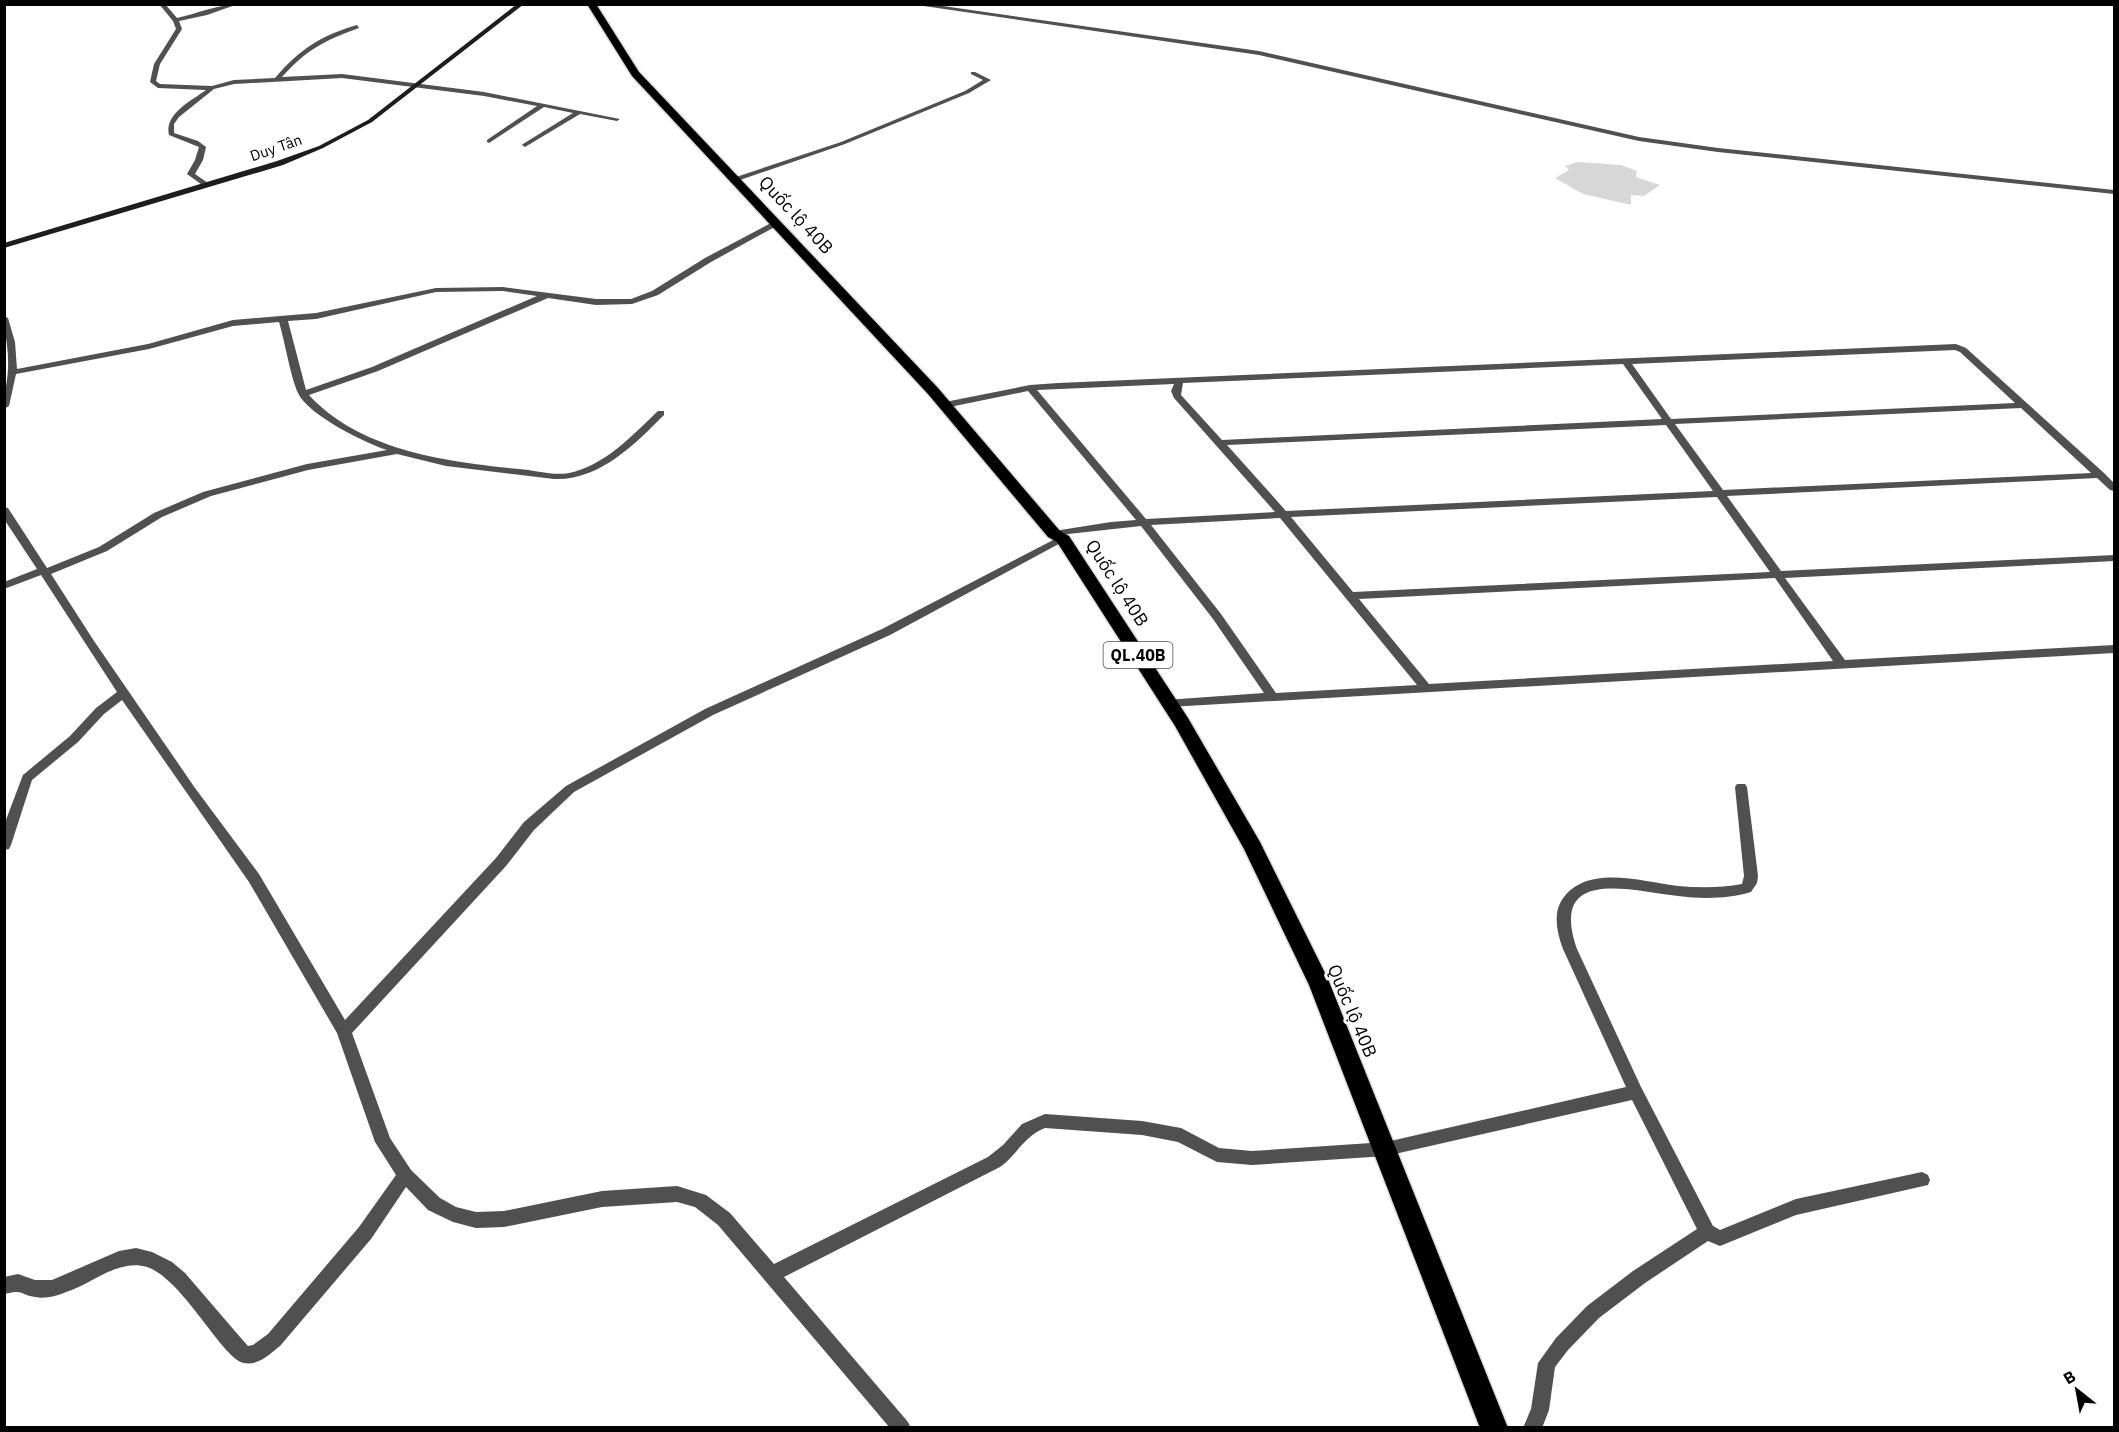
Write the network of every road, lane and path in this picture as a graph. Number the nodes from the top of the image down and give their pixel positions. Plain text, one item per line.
1 (162, 4) edge
2 (236, 4) edge
3 (521, 4) edge
4 (591, 4) edge
5 (913, 4) edge
6 (175, 20) junction
7 (357, 27) dead end
8 (973, 73) dead end
9 (277, 79) junction
10 (416, 85) junction
11 (212, 88) junction
12 (542, 106) junction
13 (577, 113) junction
14 (617, 119) dead end
15 (489, 141) dead end
16 (525, 145) dead end
17 (734, 179) junction
18 (205, 185) junction
19 (2115, 192) edge
20 (776, 224) junction
21 (4, 246) edge
22 (547, 295) junction
23 (4, 318) edge
24 (283, 319) junction
25 (1626, 362) junction
26 (14, 372) junction
27 (1179, 381) junction
28 (1030, 388) junction
29 (303, 394) junction
30 (945, 405) junction
31 (2022, 405) junction
32 (4, 406) edge
33 (661, 413) dead end
34 (1669, 422) junction
35 (1219, 443) junction
36 (394, 452) junction
37 (2101, 475) junction
38 (2115, 488) edge
39 (1720, 493) junction
40 (4, 510) edge
41 (1282, 514) junction
42 (1145, 523) junction
43 (1059, 537) junction
44 (2115, 558) edge
45 (45, 571) junction
46 (1779, 576) junction
47 (4, 586) edge
48 (1352, 596) junction
49 (2115, 649) edge
50 (1842, 665) junction
51 (1426, 688) junction
52 (124, 693) junction
53 (1273, 697) junction
54 (1169, 703) junction
55 (1741, 787) dead end
56 (4, 845) edge
57 (344, 1031) junction
58 (1636, 1092) junction
59 (1386, 1149) junction
60 (405, 1175) junction
61 (1922, 1180) dead end
62 (1707, 1232) junction
63 (770, 1275) junction
64 (4, 1286) edge
65 (902, 1428) edge
66 (1494, 1428) edge
67 (1532, 1428) edge

1 - 6 street
2 - 6 street
3 - 10 street, Duy Tân
4 - 17 highway, Quốc lộ 40B / QL.40B
5 - 19 street
6 - 11 street
7 - 9 street
8 - 17 street
9 - 10 street
9 - 11 street
10 - 12 street
10 - 18 street, Duy Tân
11 - 18 street
12 - 13 street
12 - 15 street
13 - 14 street
13 - 16 street
17 - 20 highway, Quốc lộ 40B / QL.40B
18 - 21 street, Duy Tân
20 - 22 street
20 - 30 highway, Quốc lộ 40B / QL.40B
22 - 24 street
22 - 29 street
23 - 26 street
24 - 26 street
24 - 29 street
25 - 27 street
25 - 31 street
25 - 34 street
26 - 32 street
27 - 28 street
27 - 35 street
28 - 30 street
28 - 42 street
29 - 36 street
30 - 43 highway, Quốc lộ 40B / QL.40B
31 - 34 street
31 - 37 street
33 - 36 street
34 - 35 street
34 - 39 street
35 - 41 street
36 - 45 street
37 - 38 street
37 - 39 street
39 - 41 street
39 - 46 street
40 - 45 street
41 - 42 street
41 - 48 street
42 - 43 street
42 - 53 street
43 - 54 highway, Quốc lộ 40B / QL.40B
43 - 57 street
44 - 46 street
45 - 47 street
45 - 52 street
46 - 48 street
46 - 50 street
48 - 51 street
49 - 50 street
50 - 51 street
51 - 53 street
52 - 56 street
52 - 57 street
53 - 54 street
54 - 59 highway, Quốc lộ 40B / QL.40B
55 - 58 street
57 - 60 street
58 - 59 street
58 - 62 street
59 - 63 street
59 - 66 highway, Quốc lộ 40B / QL.40B
60 - 63 street
60 - 64 street
61 - 62 street
62 - 67 street
63 - 65 street

